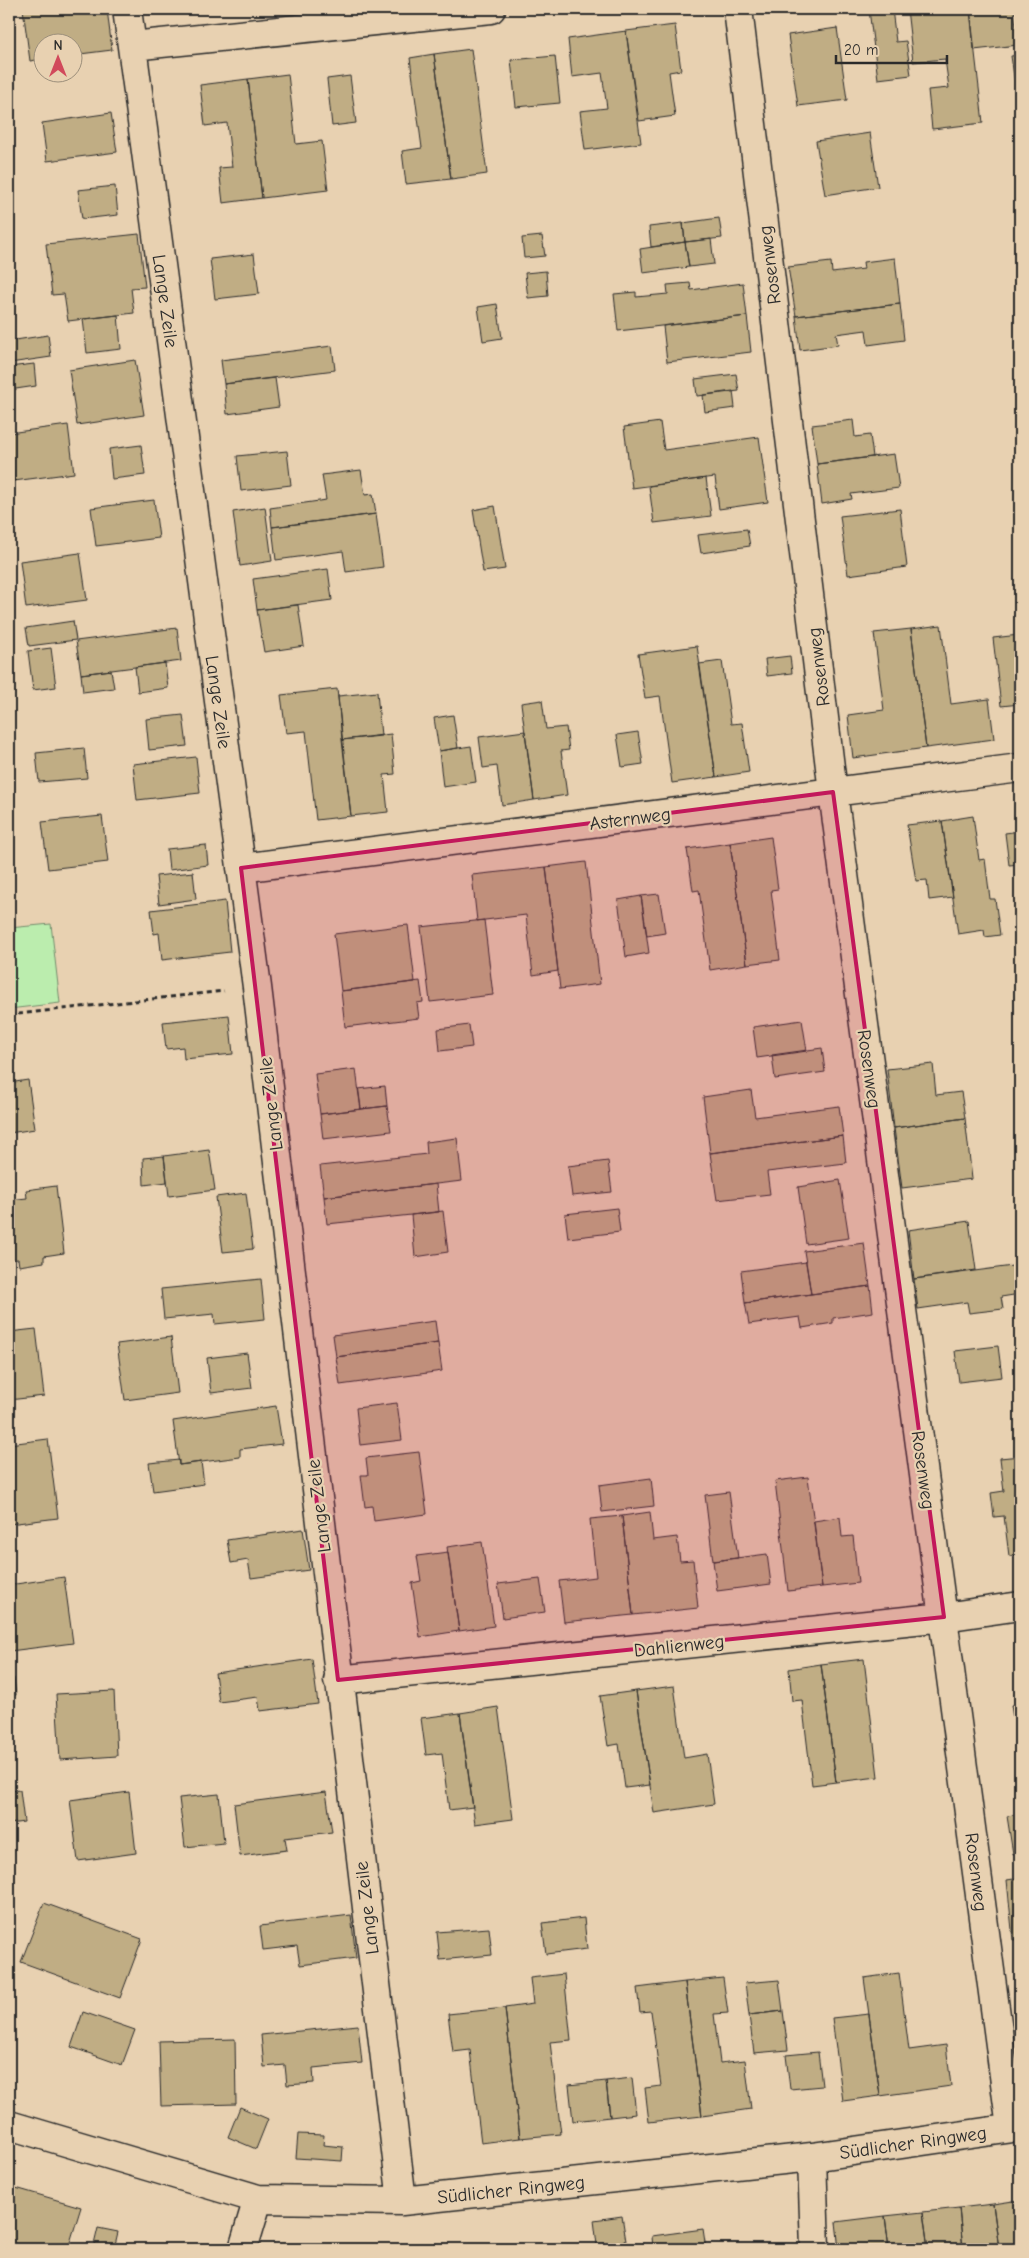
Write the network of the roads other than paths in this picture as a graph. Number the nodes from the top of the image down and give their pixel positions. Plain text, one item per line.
1 (127, 9) edge
2 (491, 9) edge
3 (738, 9) edge
4 (132, 46) junction
5 (1020, 768) edge
6 (833, 792) junction
7 (241, 868) junction
8 (1020, 1606) edge
9 (944, 1617) junction
10 (338, 1680) junction
11 (9, 2125) edge
12 (1016, 2127) edge
13 (812, 2157) junction
14 (258, 2199) junction
15 (402, 2200) junction
16 (243, 2249) edge
17 (815, 2249) edge

1 - 4 street, Lange Zeile
2 - 4 street
3 - 6 street, Rosenweg
4 - 7 street, Lange Zeile
5 - 6 street, Asternweg
6 - 7 street, Asternweg
6 - 9 street, Rosenweg
7 - 10 street, Lange Zeile
8 - 9 street, Dahlienweg
9 - 10 street, Dahlienweg
9 - 12 street, Rosenweg
10 - 15 street, Lange Zeile
11 - 14 street, Südlicher Ringweg
12 - 13 street, Südlicher Ringweg
13 - 15 street, Südlicher Ringweg
13 - 17 street
14 - 15 street, Südlicher Ringweg
14 - 16 street

